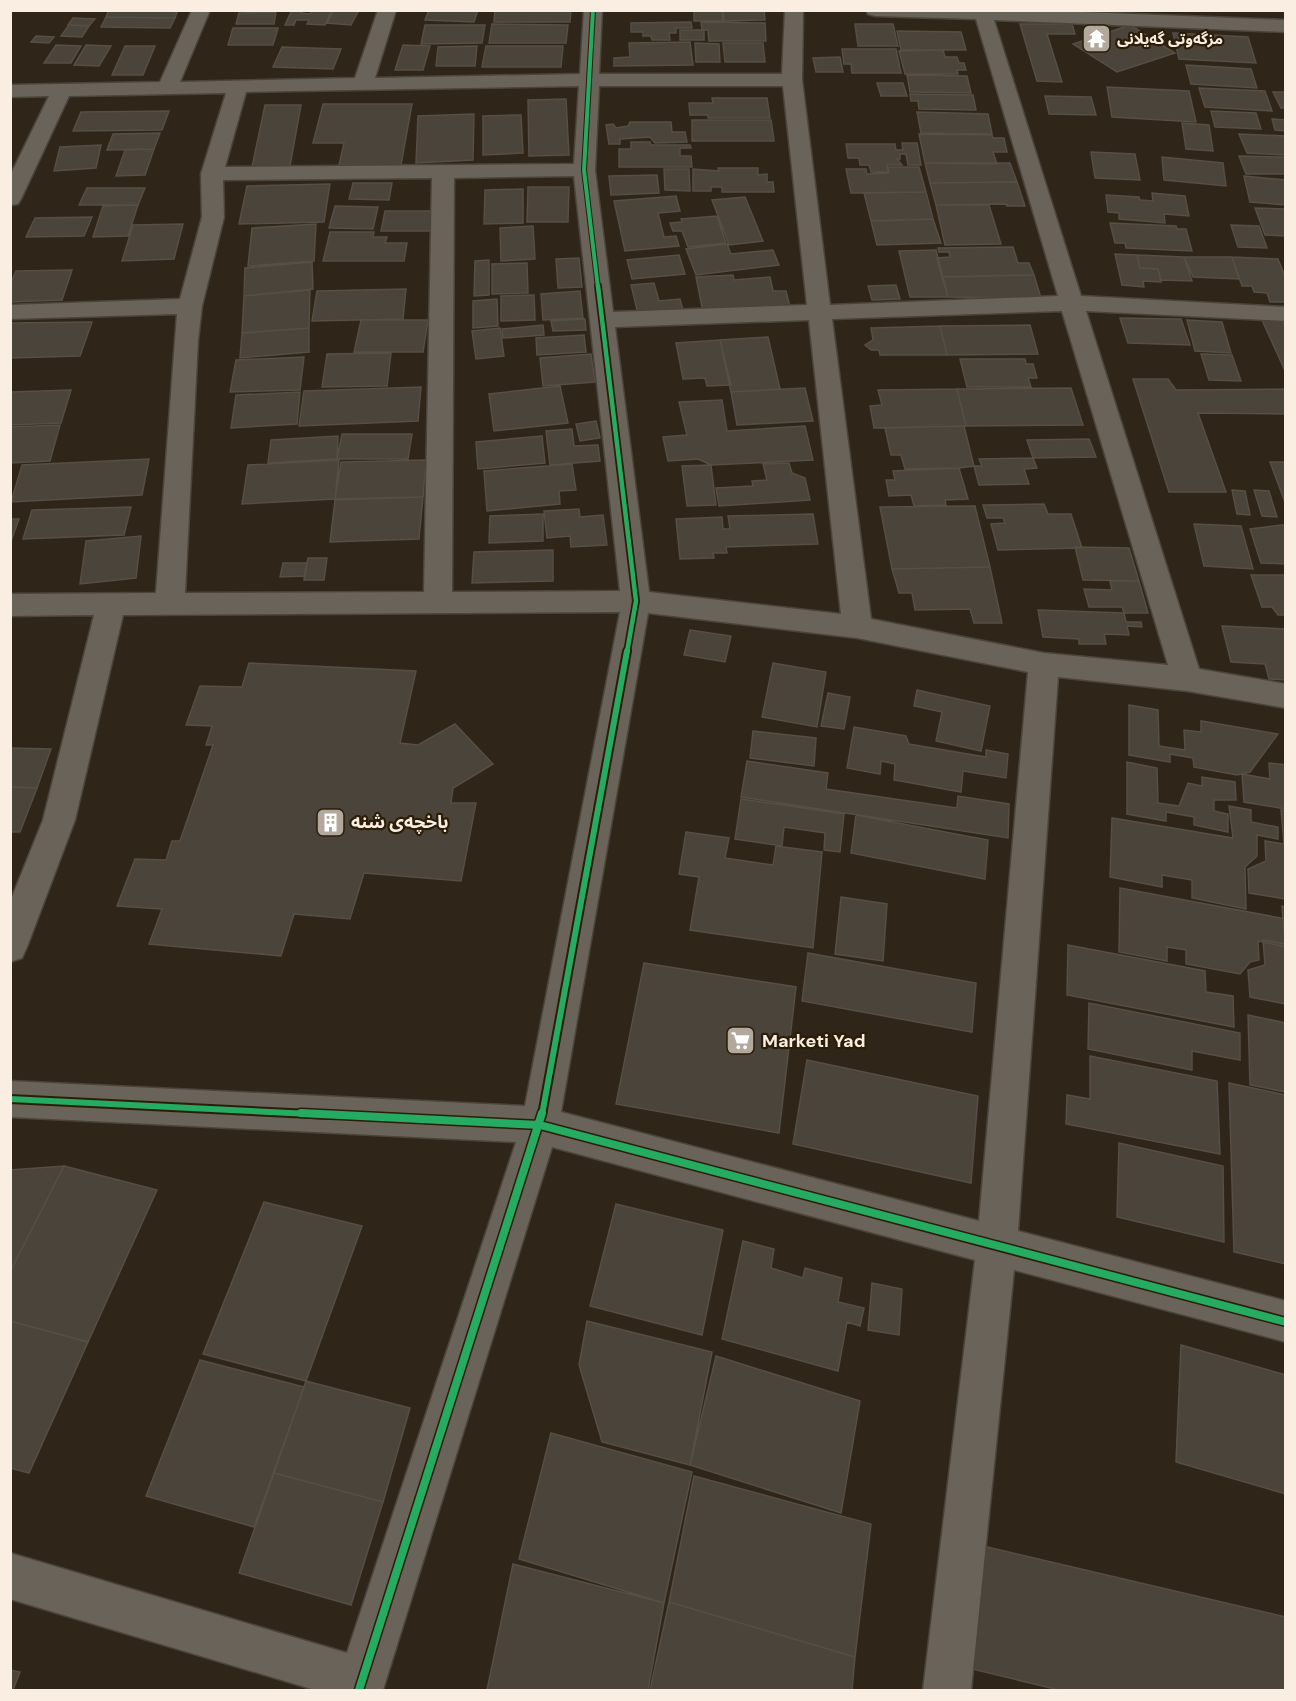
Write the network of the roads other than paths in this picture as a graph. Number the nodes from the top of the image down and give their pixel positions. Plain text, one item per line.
1 (201, 10) edge
2 (387, 10) edge
3 (592, 10) edge
4 (794, 10) edge
5 (875, 10) edge
6 (982, 12) edge
7 (1255, 18) edge
8 (1285, 26) edge
9 (587, 80) junction
10 (792, 80) junction
11 (363, 85) junction
12 (238, 87) junction
13 (167, 88) junction
14 (62, 90) junction
15 (10, 91) edge
16 (584, 170) junction
17 (443, 171) junction
18 (212, 174) junction
19 (10, 200) edge
20 (1073, 303) junction
21 (190, 306) junction
22 (10, 312) edge
23 (819, 313) junction
24 (1286, 314) edge
25 (602, 320) junction
26 (636, 601) junction
27 (170, 604) junction
28 (438, 604) junction
29 (10, 605) edge
30 (111, 605) junction
31 (857, 627) junction
32 (1044, 664) junction
33 (1187, 679) junction
34 (1286, 696) edge
35 (10, 947) edge
36 (10, 1099) edge
37 (540, 1125) junction
38 (997, 1245) junction
39 (1286, 1322) edge
40 (10, 1576) edge
41 (361, 1686) edge
42 (947, 1690) edge

1 - 13 street
2 - 11 street
3 - 9 street
4 - 10 street
5 - 6 street
6 - 7 street
6 - 20 street
7 - 8 street
9 - 10 street
9 - 11 street
9 - 16 street
10 - 23 street
11 - 12 street
12 - 13 street
12 - 18 street
13 - 14 street
14 - 15 street
14 - 19 street
16 - 17 street
16 - 25 street
17 - 18 street
17 - 28 street
18 - 21 street
20 - 23 street
20 - 24 street
20 - 33 street
21 - 22 street
21 - 27 street
23 - 25 street
23 - 31 street
25 - 26 street
26 - 28 street
26 - 31 street
26 - 37 street
27 - 28 street
27 - 30 street
29 - 30 street
30 - 35 street
31 - 32 street
32 - 33 street
32 - 38 street
33 - 34 street
36 - 37 street
37 - 38 street
37 - 41 street
38 - 39 street
38 - 42 street
40 - 41 street

